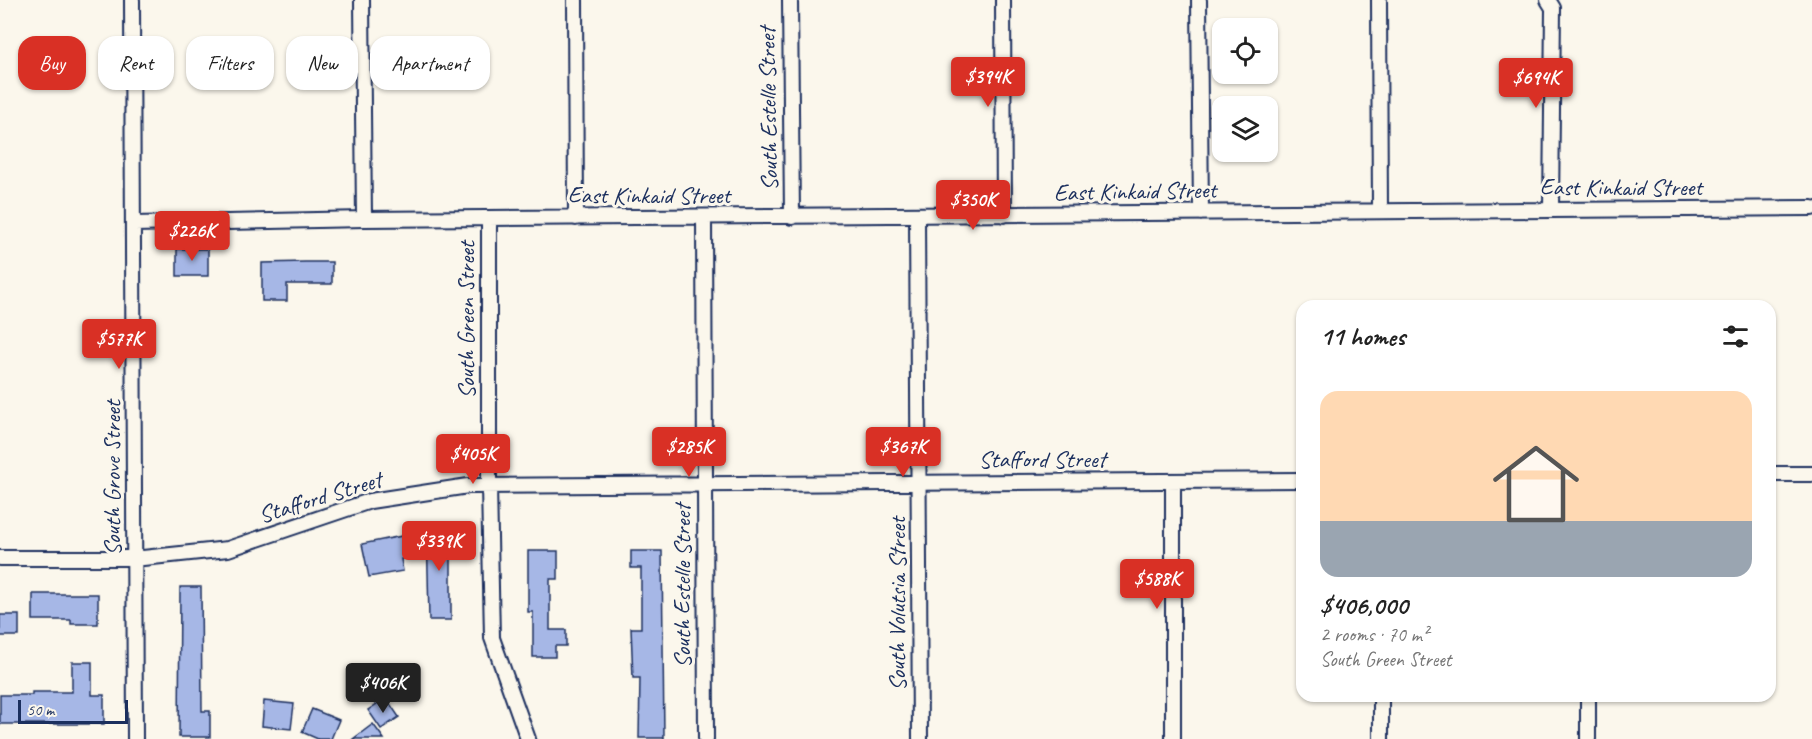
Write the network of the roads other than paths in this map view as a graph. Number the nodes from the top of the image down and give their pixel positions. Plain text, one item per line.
1 (132, 0) edge
2 (362, 0) edge
3 (575, 0) edge
4 (790, 0) edge
5 (1003, 0) edge
6 (1199, 0) edge
7 (1379, 0) edge
8 (1548, 0) edge
9 (1812, 208) edge
10 (1551, 210) junction
11 (1380, 211) junction
12 (1201, 213) junction
13 (1005, 215) junction
14 (917, 216) junction
15 (792, 217) junction
16 (489, 218) junction
17 (576, 218) junction
18 (704, 218) junction
19 (364, 219) junction
20 (134, 224) junction
21 (1776, 474) edge
22 (1812, 474) edge
23 (1296, 480) edge
24 (1173, 481) junction
25 (918, 482) junction
26 (704, 484) junction
27 (489, 485) junction
28 (0, 558) edge
29 (135, 558) junction
30 (1381, 702) edge
31 (1588, 702) edge
32 (135, 739) edge
33 (528, 739) edge
34 (706, 739) edge
35 (920, 739) edge
36 (1173, 739) edge
37 (1381, 739) edge
38 (1588, 739) edge

1 - 20 street, South Grove Street
2 - 19 street
3 - 17 street
4 - 15 street, South Estelle Street
5 - 13 street
6 - 12 street
7 - 11 street
8 - 10 street
9 - 10 street, East Kinkaid Street
10 - 11 street, East Kinkaid Street
11 - 12 street, East Kinkaid Street
12 - 13 street, East Kinkaid Street
13 - 14 street, East Kinkaid Street
14 - 15 street, East Kinkaid Street
14 - 25 street, South Volutsia Street
15 - 18 street, East Kinkaid Street
16 - 17 street, East Kinkaid Street
16 - 19 street, East Kinkaid Street
16 - 27 street, South Green Street
17 - 18 street, East Kinkaid Street
18 - 26 street, South Estelle Street
19 - 20 street, East Kinkaid Street
20 - 29 street, South Grove Street
21 - 22 street
23 - 24 street, Stafford Street
24 - 25 street, Stafford Street
24 - 36 street
25 - 26 street, Stafford Street
25 - 35 street, South Volutsia Street
26 - 27 street, Stafford Street
26 - 34 street, South Estelle Street
27 - 29 street, Stafford Street
27 - 33 street, South Green Street
28 - 29 street, Stafford Street
29 - 32 street, South Grove Street
30 - 37 street
31 - 38 street

